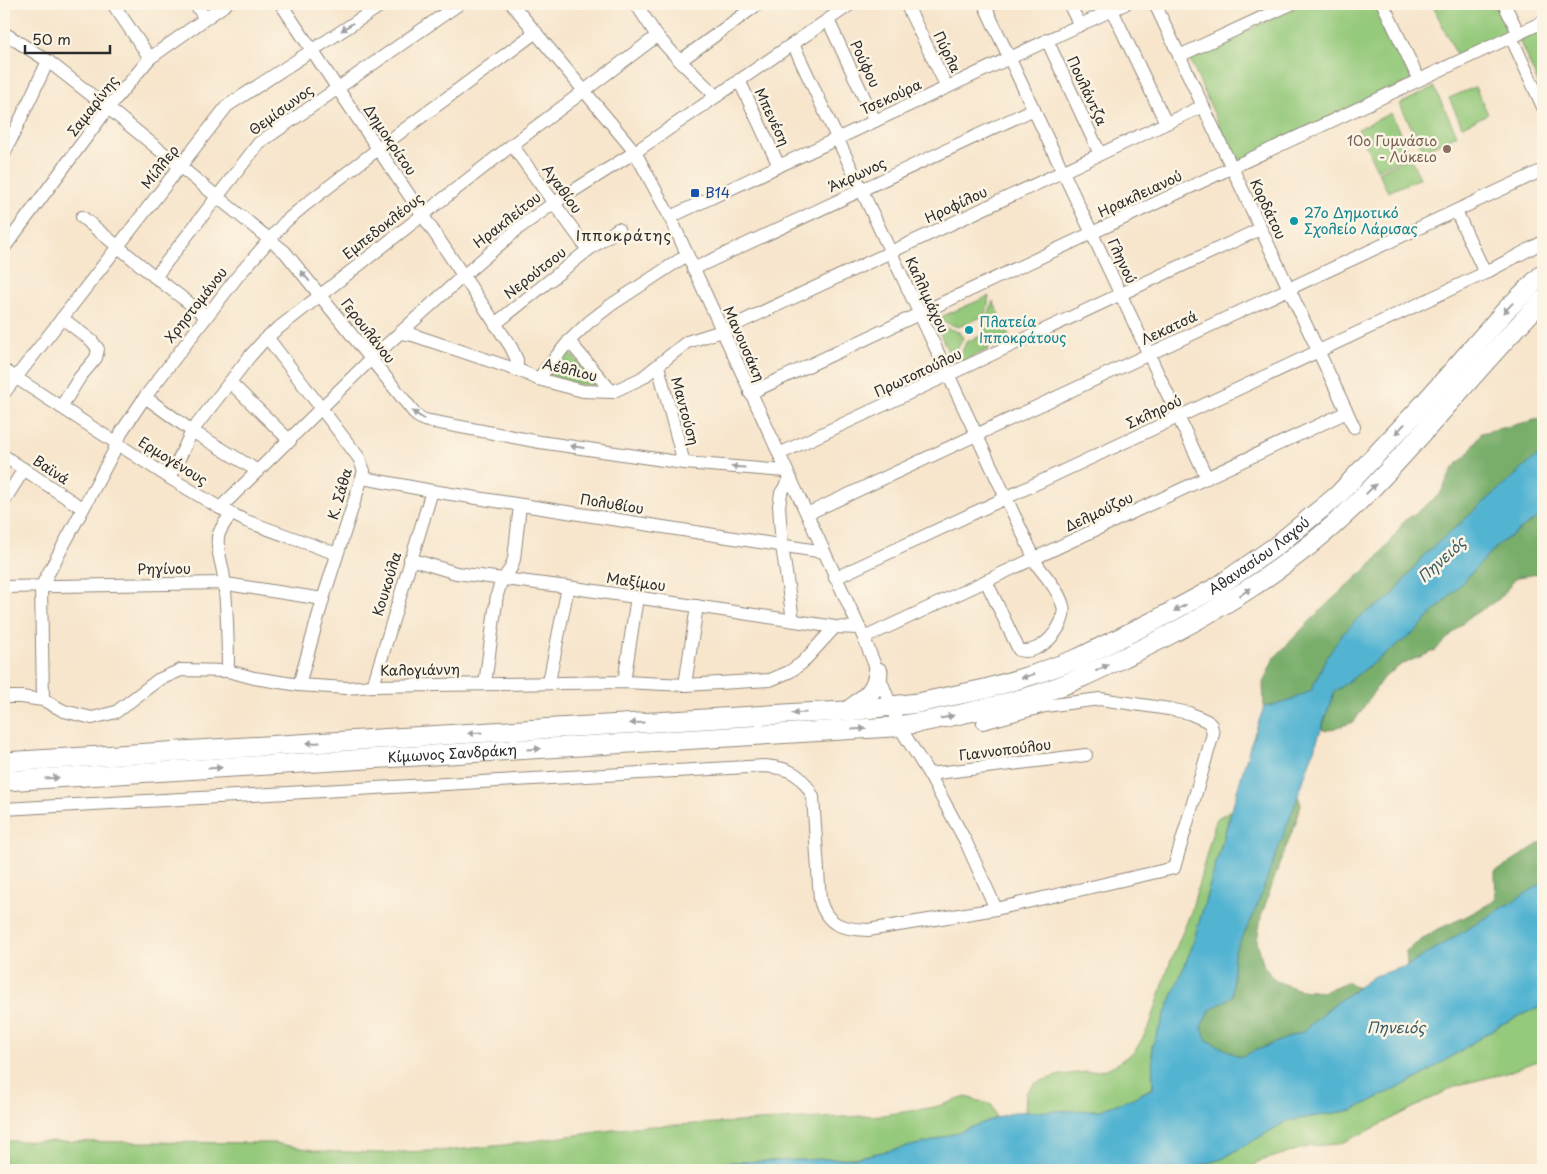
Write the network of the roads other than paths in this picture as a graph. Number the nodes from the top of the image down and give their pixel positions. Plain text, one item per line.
1 (113, 4) edge
2 (196, 4) edge
3 (226, 4) edge
4 (281, 4) edge
5 (383, 4) edge
6 (459, 4) edge
7 (512, 4) edge
8 (636, 4) edge
9 (758, 4) edge
10 (851, 4) edge
11 (906, 4) edge
12 (984, 4) edge
13 (1069, 4) edge
14 (1125, 4) edge
15 (1155, 4) edge
16 (1291, 4) edge
17 (1384, 4) edge
18 (1504, 4) edge
19 (744, 8) edge
20 (1269, 8) edge
21 (1112, 10) junction
22 (205, 18) junction
23 (828, 20) junction
24 (1543, 22) edge
25 (1080, 25) junction
26 (536, 32) junction
27 (4, 33) edge
28 (657, 36) junction
29 (1515, 36) junction
30 (1047, 40) junction
31 (793, 44) junction
32 (312, 51) junction
33 (1179, 56) junction
34 (150, 58) junction
35 (1010, 58) junction
36 (48, 61) junction
37 (680, 61) junction
38 (739, 80) junction
39 (1419, 80) junction
40 (947, 87) junction
41 (337, 89) junction
42 (584, 90) junction
43 (716, 96) junction
44 (1203, 106) junction
45 (1543, 107) edge
46 (108, 108) junction
47 (1034, 109) junction
48 (875, 120) junction
49 (1166, 123) junction
50 (837, 138) junction
51 (512, 145) junction
52 (378, 149) junction
53 (634, 152) junction
54 (4, 154) edge
55 (1100, 154) junction
56 (779, 166) junction
57 (180, 167) junction
58 (1232, 168) junction
59 (1543, 170) edge
60 (1063, 171) junction
61 (862, 190) junction
62 (217, 197) junction
63 (554, 203) junction
64 (1456, 211) junction
65 (423, 215) junction
66 (670, 216) junction
67 (82, 217) dead end
68 (618, 229) dead end
69 (1260, 229) junction
70 (1092, 233) junction
71 (270, 239) junction
72 (1543, 242) edge
73 (117, 247) junction
74 (4, 248) edge
75 (588, 250) junction
76 (891, 252) junction
77 (687, 255) junction
78 (694, 268) junction
79 (1486, 274) junction
80 (1543, 274) edge
81 (463, 276) junction
82 (155, 277) junction
83 (1288, 288) junction
84 (320, 294) junction
85 (1121, 294) junction
86 (1543, 300) edge
87 (920, 314) junction
88 (206, 316) junction
89 (62, 318) junction
90 (495, 324) junction
91 (722, 331) junction
92 (401, 333) junction
93 (267, 337) junction
94 (569, 341) junction
95 (1318, 352) junction
96 (1149, 354) junction
97 (371, 359) junction
98 (658, 366) junction
99 (4, 370) edge
100 (517, 370) junction
101 (948, 375) junction
102 (16, 378) junction
103 (538, 379) junction
104 (230, 382) junction
105 (612, 392) junction
106 (4, 393) edge
107 (750, 393) junction
108 (145, 397) junction
109 (60, 407) junction
110 (322, 408) junction
111 (1347, 412) junction
112 (1178, 417) junction
113 (1354, 427) dead end
114 (192, 431) junction
115 (977, 435) junction
116 (290, 441) junction
117 (117, 444) junction
118 (778, 454) junction
119 (4, 456) edge
120 (684, 463) junction
121 (24, 470) junction
122 (258, 471) junction
123 (788, 475) junction
124 (170, 478) junction
125 (362, 478) junction
126 (1207, 478) junction
127 (432, 491) junction
128 (1006, 498) junction
129 (4, 501) edge
130 (520, 504) junction
131 (82, 508) junction
132 (226, 511) junction
133 (807, 514) junction
134 (782, 546) junction
135 (824, 552) junction
136 (338, 554) junction
137 (1035, 558) junction
138 (410, 559) junction
139 (835, 578) junction
140 (502, 579) junction
141 (986, 581) junction
142 (225, 584) junction
143 (4, 587) edge
144 (41, 587) junction
145 (568, 587) junction
146 (637, 597) junction
147 (323, 599) junction
148 (697, 606) junction
149 (793, 620) junction
150 (835, 627) junction
151 (861, 633) junction
152 (228, 671) junction
153 (878, 672) junction
154 (550, 682) junction
155 (624, 682) junction
156 (486, 684) junction
157 (685, 684) junction
158 (299, 686) junction
159 (373, 686) junction
160 (4, 697) edge
161 (43, 700) junction
162 (892, 708) junction
163 (848, 712) junction
164 (983, 723) dead end
165 (899, 726) junction
166 (1086, 755) dead end
167 (4, 762) edge
168 (929, 774) junction
169 (4, 781) edge
170 (4, 808) edge
171 (996, 910) junction

1 - 34 street
2 - 22 street
3 - 22 street, Σαμαρίνης
4 - 32 street, Δημοκρίτου
5 -> 32 street, Μίλλερ
6 - 41 street, Θεμίσωνος
7 - 26 street, Μανουσάκη
8 - 28 street
9 - 19 street
10 - 23 street, Ηρακλείτου
11 - 40 street, Πύρλα
12 - 35 street, Γληνού
13 - 25 street
14 - 21 street, Τσεκούρα
15 - 33 street, Κορδάτου
16 - 20 street
17 - 39 street
18 - 29 street
19 - 37 street
20 - 33 street
21 - 25 street, Τσεκούρα
21 - 49 street
22 - 34 street, Σαμαρίνης
23 - 31 street, Ηρακλείτου
23 - 48 street, Ρούφου
24 - 29 street, Ηρακλειανού
25 - 30 street, Τσεκούρα
26 - 42 street, Μανουσάκη
26 - 52 street, Χρηστομάνου
27 - 36 street, Γερουλάνου
28 - 37 street
28 - 42 street, Εμπεδοκλέους
29 - 39 street, Ηρακλειανού
29 - 45 street
30 - 35 street, Τσεκούρα
30 - 55 street, Πουλάντζα
31 - 38 street, Ηρακλείτου
31 - 50 street, Καλλιμάχου
32 - 41 street, Δημοκρίτου
32 - 57 street, Μίλλερ
33 - 44 street, Κορδάτου
34 - 46 street, Σαμαρίνης
35 - 40 street, Τσεκούρα
35 - 47 street, Γληνού
36 - 46 street, Γερουλάνου
36 - 54 street
37 - 43 street
38 - 43 street, Ηρακλείτου
38 - 56 street, Μπενέση
39 - 58 street, Ηρακλειανού
40 - 48 street, Τσεκούρα
41 - 52 street, Δημοκρίτου
41 - 62 street, Θεμίσωνος
42 - 51 street, Εμπεδοκλέους
42 - 53 street, Μανουσάκη
43 - 53 street, Ηρακλείτου
44 - 49 street, Ηροφίλου
44 - 58 street, Κορδάτου
46 - 57 street, Γερουλάνου
46 - 74 street, Σαμαρίνης
47 - 60 street, Γληνού
47 - 61 street, Άκρωνος
48 - 50 street, Τσεκούρα
49 - 55 street, Ηροφίλου
50 - 56 street, Τσεκούρα
50 - 61 street, Καλλιμάχου
51 - 63 street, Αγαθίου
51 - 65 street, Εμπεδοκλέους
52 - 65 street, Δημοκρίτου
52 - 71 street, Χρηστομάνου
53 - 63 street, Ηρακλείτου
53 - 66 street, Μανουσάκη
55 - 60 street, Ηροφίλου
56 - 66 street, Τσεκούρα
57 - 62 street, Γερουλάνου
57 - 73 street, Μίλλερ
58 - 69 street, Κορδάτου
58 - 70 street, Ηρακλειανού
59 - 64 street, Λεκατσά
60 - 70 street, Γληνού
60 - 76 street, Ηροφίλου
61 - 76 street, Καλλιμάχου
61 - 78 street, Άκρωνος
62 - 71 street, Γερουλάνου
62 - 82 street, Θεμίσωνος
63 - 75 street, Αγαθίου
63 - 81 street, Ηρακλείτου
64 - 79 street
64 - 83 street, Λεκατσά
65 - 81 street, Δημοκρίτου
65 - 84 street, Εμπεδοκλέους
66 - 77 street, Μανουσάκη
67 - 73 street
68 - 75 street, Νερούτσου
69 - 83 street, Κορδάτου
69 - 85 street, Πρωτοπούλου
70 - 85 street, Γληνού
70 - 87 street, Ηρακλειανού
84 -> 71 street, Γερουλάνου
71 - 88 street, Χρηστομάνου
72 - 79 street, Σκληρού
73 - 82 street
73 - 89 street, Μίλλερ
75 - 90 street, Νερούτσου
76 - 87 street, Καλλιμάχου
76 - 91 street, Ηροφίλου
77 - 78 street, Μανουσάκη
77 - 94 street
78 - 91 street, Μανουσάκη
79 - 95 street, Σκληρού
80 -> 162 highway, Αθανασίου Λαγού
81 - 90 street, Δημοκρίτου
81 - 92 street, Ηρακλείτου
82 - 88 street
83 - 95 street, Κορδάτου
83 - 96 street, Λεκατσά
84 - 93 street, Εμπεδοκλέους
84 - 97 street, Γερουλάνου
85 - 96 street, Γληνού
85 - 101 street, Πρωτοπούλου
165 -> 86 highway, Αθανασίου Λαγού
87 - 101 street, Καλλιμάχου
87 - 107 street, Ηρακλειανού
88 - 108 street, Χρηστομάνου
89 - 102 street, Μίλλερ
89 - 109 street
90 - 100 street, Δημοκρίτου
91 - 98 street, Αέθλιου
91 - 107 street, Μανουσάκη
92 - 97 street, Ηρακλείτου
92 - 100 street, Αέθλιου
93 - 104 street, Εμπεδοκλέους
93 - 110 street, Κ. Σάθα
94 - 103 street
94 - 105 street
95 - 111 street, Κορδάτου
95 - 112 street, Σκληρού
96 - 112 street, Γληνού
96 - 115 street, Λεκατσά
97 - 110 street, Ηρακλείτου
120 -> 97 street, Γερουλάνου
98 - 105 street, Αέθλιου
98 - 120 street, Μαντούση
99 - 102 street, Ερμογένους
100 - 103 street, Αέθλιου
101 - 115 street, Καλλιμάχου
101 - 118 street, Πρωτοπούλου
102 - 106 street, Μίλλερ
102 - 109 street, Ερμογένους
103 - 105 street, Αέθλιου
104 - 114 street, Εμπεδοκλέους
104 - 116 street
107 - 118 street, Μανουσάκη
108 - 114 street
108 - 117 street, Χρηστομάνου
109 - 117 street, Ερμογένους
110 - 116 street, Ηρακλείτου
110 - 125 street, Κ. Σάθα
111 - 113 street, Κορδάτου
111 - 126 street, Δελμούζου
112 - 126 street, Γληνού
112 - 128 street, Σκληρού
114 - 122 street
114 - 124 street, Εμπεδοκλέους
115 - 128 street, Καλλιμάχου
115 - 133 street, Λεκατσά
116 - 122 street, Ηρακλείτου
117 - 124 street, Ερμογένους
117 - 131 street, Χρηστομάνου
118 - 123 street, Μανουσάκη
119 - 121 street, Βαϊνά
123 -> 120 street, Γερουλάνου
121 - 129 street
121 - 131 street, Βαϊνά
122 - 132 street, Ηρακλείτου
123 - 133 street, Μανουσάκη
123 - 134 street
124 - 132 street, Ερμογένους
125 - 127 street, Πολυβίου
125 - 136 street, Κ. Σάθα
126 - 137 street, Δελμούζου
127 - 130 street, Πολυβίου
127 - 138 street, Κουκούλα
128 - 137 street, Καλλιμάχου
128 - 139 street, Σκληρού
130 - 134 street, Πολυβίου
130 - 140 street
131 - 144 street, Χρηστομάνου
132 - 136 street, Ερμογένους
132 - 142 street, Ηρακλείτου
133 - 135 street, Μανουσάκη
134 - 135 street, Πολυβίου
134 - 149 street
135 - 139 street, Μανουσάκη
136 - 147 street, Κ. Σάθα
137 - 141 street, Δελμούζου
137 - 141 street, Καλλιμάχου
138 - 140 street, Μαξίμου
138 - 159 street, Κουκούλα
139 - 151 street, Μανουσάκη
140 - 145 street, Μαξίμου
140 - 156 street
141 - 151 street, Δελμούζου
142 - 144 street, Ρηγίνου
142 - 147 street, Ρηγίνου
142 - 152 street, Ηρακλείτου
143 - 144 street, Ρηγίνου
144 - 161 street, Χρηστομάνου
145 - 146 street, Μαξίμου
145 - 154 street
146 - 148 street, Μαξίμου
146 - 155 street
147 - 158 street, Κ. Σάθα
148 - 149 street, Μαξίμου
148 - 157 street
149 - 150 street, Μαξίμου
150 - 151 street, Μαξίμου
150 - 157 street, Καλογιάννη
151 - 153 street, Μανουσάκη
152 - 158 street, Καλογιάννη
152 - 161 street, Καλογιάννη
153 - 162 street, Μανουσάκη
153 - 163 highway
154 - 155 street, Καλογιάννη
154 - 156 street, Καλογιάννη
155 - 157 street, Καλογιάννη
156 - 159 street, Καλογιάννη
158 - 159 street, Καλογιάννη
160 - 161 street, Καλογιάννη
162 - 163 highway, Κίμωνος Σανδράκη
162 - 165 street, Μανουσάκη
163 -> 167 highway, Κίμωνος Σανδράκη
164 - 171 street
165 - 168 street, Μανουσάκη
169 -> 165 highway, Κίμωνος Σανδράκη
166 - 168 street, Γιαννοπούλου
168 - 171 street, Μανουσάκη
170 - 171 street

